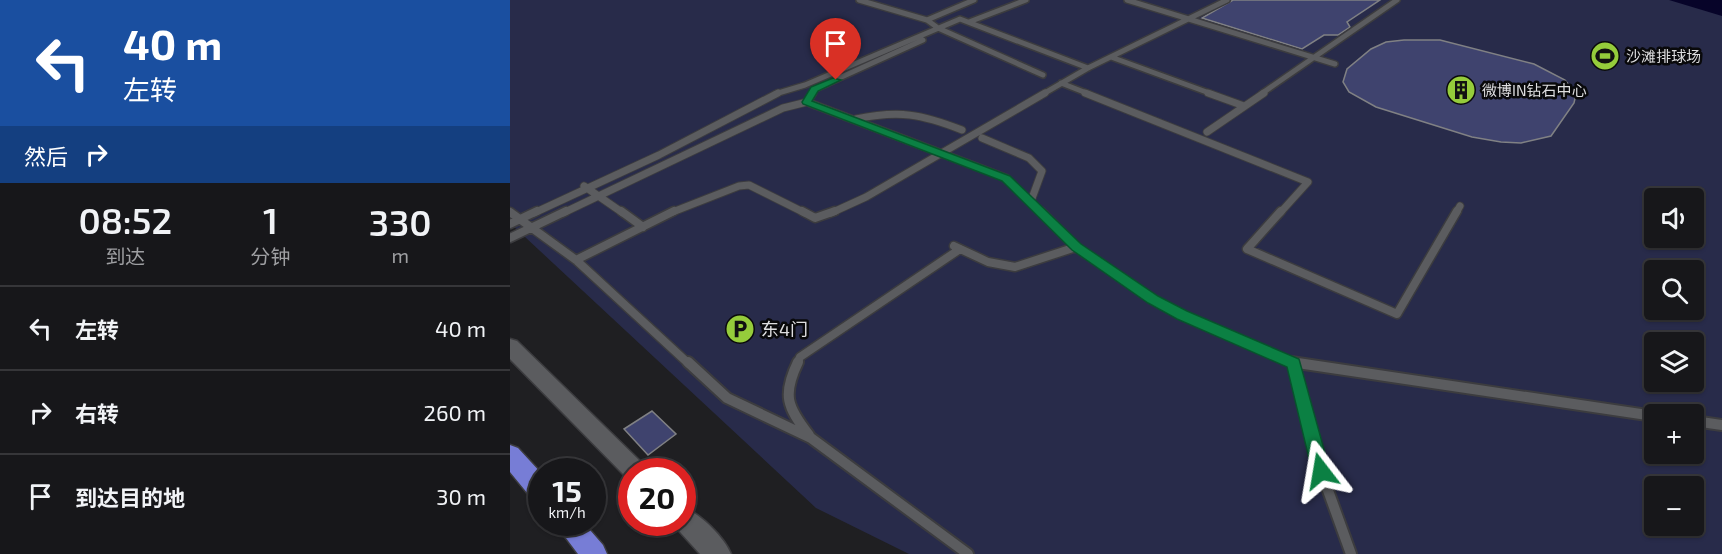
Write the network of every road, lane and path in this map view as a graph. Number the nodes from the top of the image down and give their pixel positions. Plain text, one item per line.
1 (859, 0) edge
2 (974, 0) edge
3 (1026, 0) edge
4 (1127, 0) edge
5 (1227, 0) edge
6 (1397, 0) edge
7 (1189, 19) junction
8 (927, 20) junction
9 (969, 22) junction
10 (1157, 25) dead end
11 (941, 29) junction
12 (1168, 29) junction
13 (1111, 57) junction
14 (1314, 58) junction
15 (1335, 64) dead end
16 (1088, 68) junction
17 (1042, 75) dead end
18 (1061, 83) junction
19 (805, 85) junction
20 (814, 89) junction
21 (768, 97) junction
22 (807, 102) junction
23 (1244, 106) junction
24 (783, 108) junction
25 (854, 119) junction
26 (962, 130) dead end
27 (1207, 132) dead end
28 (982, 138) dead end
29 (941, 152) junction
30 (586, 188) junction
31 (600, 197) junction
32 (1031, 201) junction
33 (1460, 206) dead end
34 (510, 212) edge
35 (520, 220) junction
36 (510, 224) edge
37 (643, 227) junction
38 (531, 228) junction
39 (510, 238) edge
40 (1076, 247) junction
41 (576, 260) junction
42 (510, 346) edge
43 (1293, 363) junction
44 (1644, 415) edge
45 (1704, 422) edge
46 (1722, 425) edge
47 (811, 438) junction
48 (510, 455) edge
49 (622, 458) edge
50 (528, 476) edge
51 (696, 532) edge
52 (579, 536) edge
53 (594, 554) edge
54 (718, 554) edge
55 (968, 554) edge
56 (1352, 554) edge

1 - 8 lane
2 - 8 lane
3 - 9 lane
4 - 7 lane
5 - 7 lane
6 - 14 lane
7 - 12 lane
7 - 14 lane
8 - 11 lane
9 - 11 lane
9 - 16 lane
10 - 12 lane
11 - 17 lane
11 - 19 lane
11 - 20 lane
12 - 13 lane
13 - 16 lane
13 - 23 lane
14 - 15 lane
14 - 23 lane
16 - 18 lane
18 - 29 lane
18 - 33 lane
19 - 20 lane
19 - 21 lane
20 - 22 lane
21 - 24 lane
21 - 30 lane
22 - 24 lane
22 - 25 lane
23 - 27 lane
24 - 31 lane
25 - 26 lane
25 - 29 lane
28 - 32 lane
29 - 32 lane
29 - 37 lane
30 - 31 lane
30 - 35 lane
31 - 37 lane
31 - 38 lane
32 - 40 lane
34 - 35 lane
35 - 36 lane
35 - 38 lane
37 - 41 lane
38 - 39 lane
38 - 41 lane
40 - 43 lane
40 - 47 lane
41 - 47 lane
42 - 49 street
43 - 44 lane
43 - 56 lane
45 - 46 lane
47 - 55 lane
48 - 50 highway
51 - 54 street
52 - 53 highway

